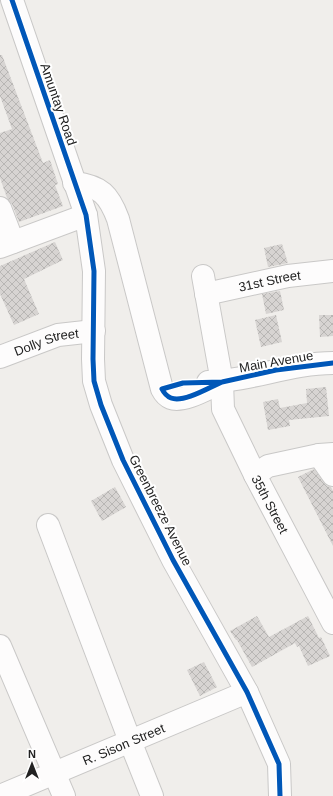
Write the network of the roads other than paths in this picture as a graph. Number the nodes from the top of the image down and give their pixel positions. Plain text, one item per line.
1 (12, 0) edge
2 (74, 182) junction
3 (0, 208) edge
4 (86, 215) junction
5 (6, 244) edge
6 (333, 271) edge
7 (94, 331) junction
8 (0, 357) edge
9 (333, 363) edge
10 (222, 382) junction
11 (326, 454) edge
12 (255, 475) junction
13 (333, 475) edge
14 (48, 525) dead end
15 (333, 623) edge
16 (0, 646) edge
17 (247, 692) junction
18 (130, 741) junction
19 (55, 772) junction
20 (0, 796) edge
21 (64, 796) edge
22 (152, 796) edge
23 (280, 796) edge

1 - 2 street, Amuntay Road
2 - 4 street, Amuntay Road
2 - 10 street, Main Avenue
3 - 5 street
4 - 5 street
4 - 7 street, Greenbreeze Avenue
6 - 10 street, 31st Street
7 - 8 street, Dolly Street
7 - 17 street, Greenbreeze Avenue
9 - 10 street, Main Avenue
10 - 12 street, 35th Street
11 - 12 street
11 - 13 street
12 - 15 street, 35th Street
14 - 18 street
16 - 19 street
17 - 18 street, R. Sison Street
17 - 23 street, Greenbreeze Avenue
18 - 19 street, R. Sison Street
18 - 22 street
19 - 20 street, R. Sison Street
19 - 21 street

